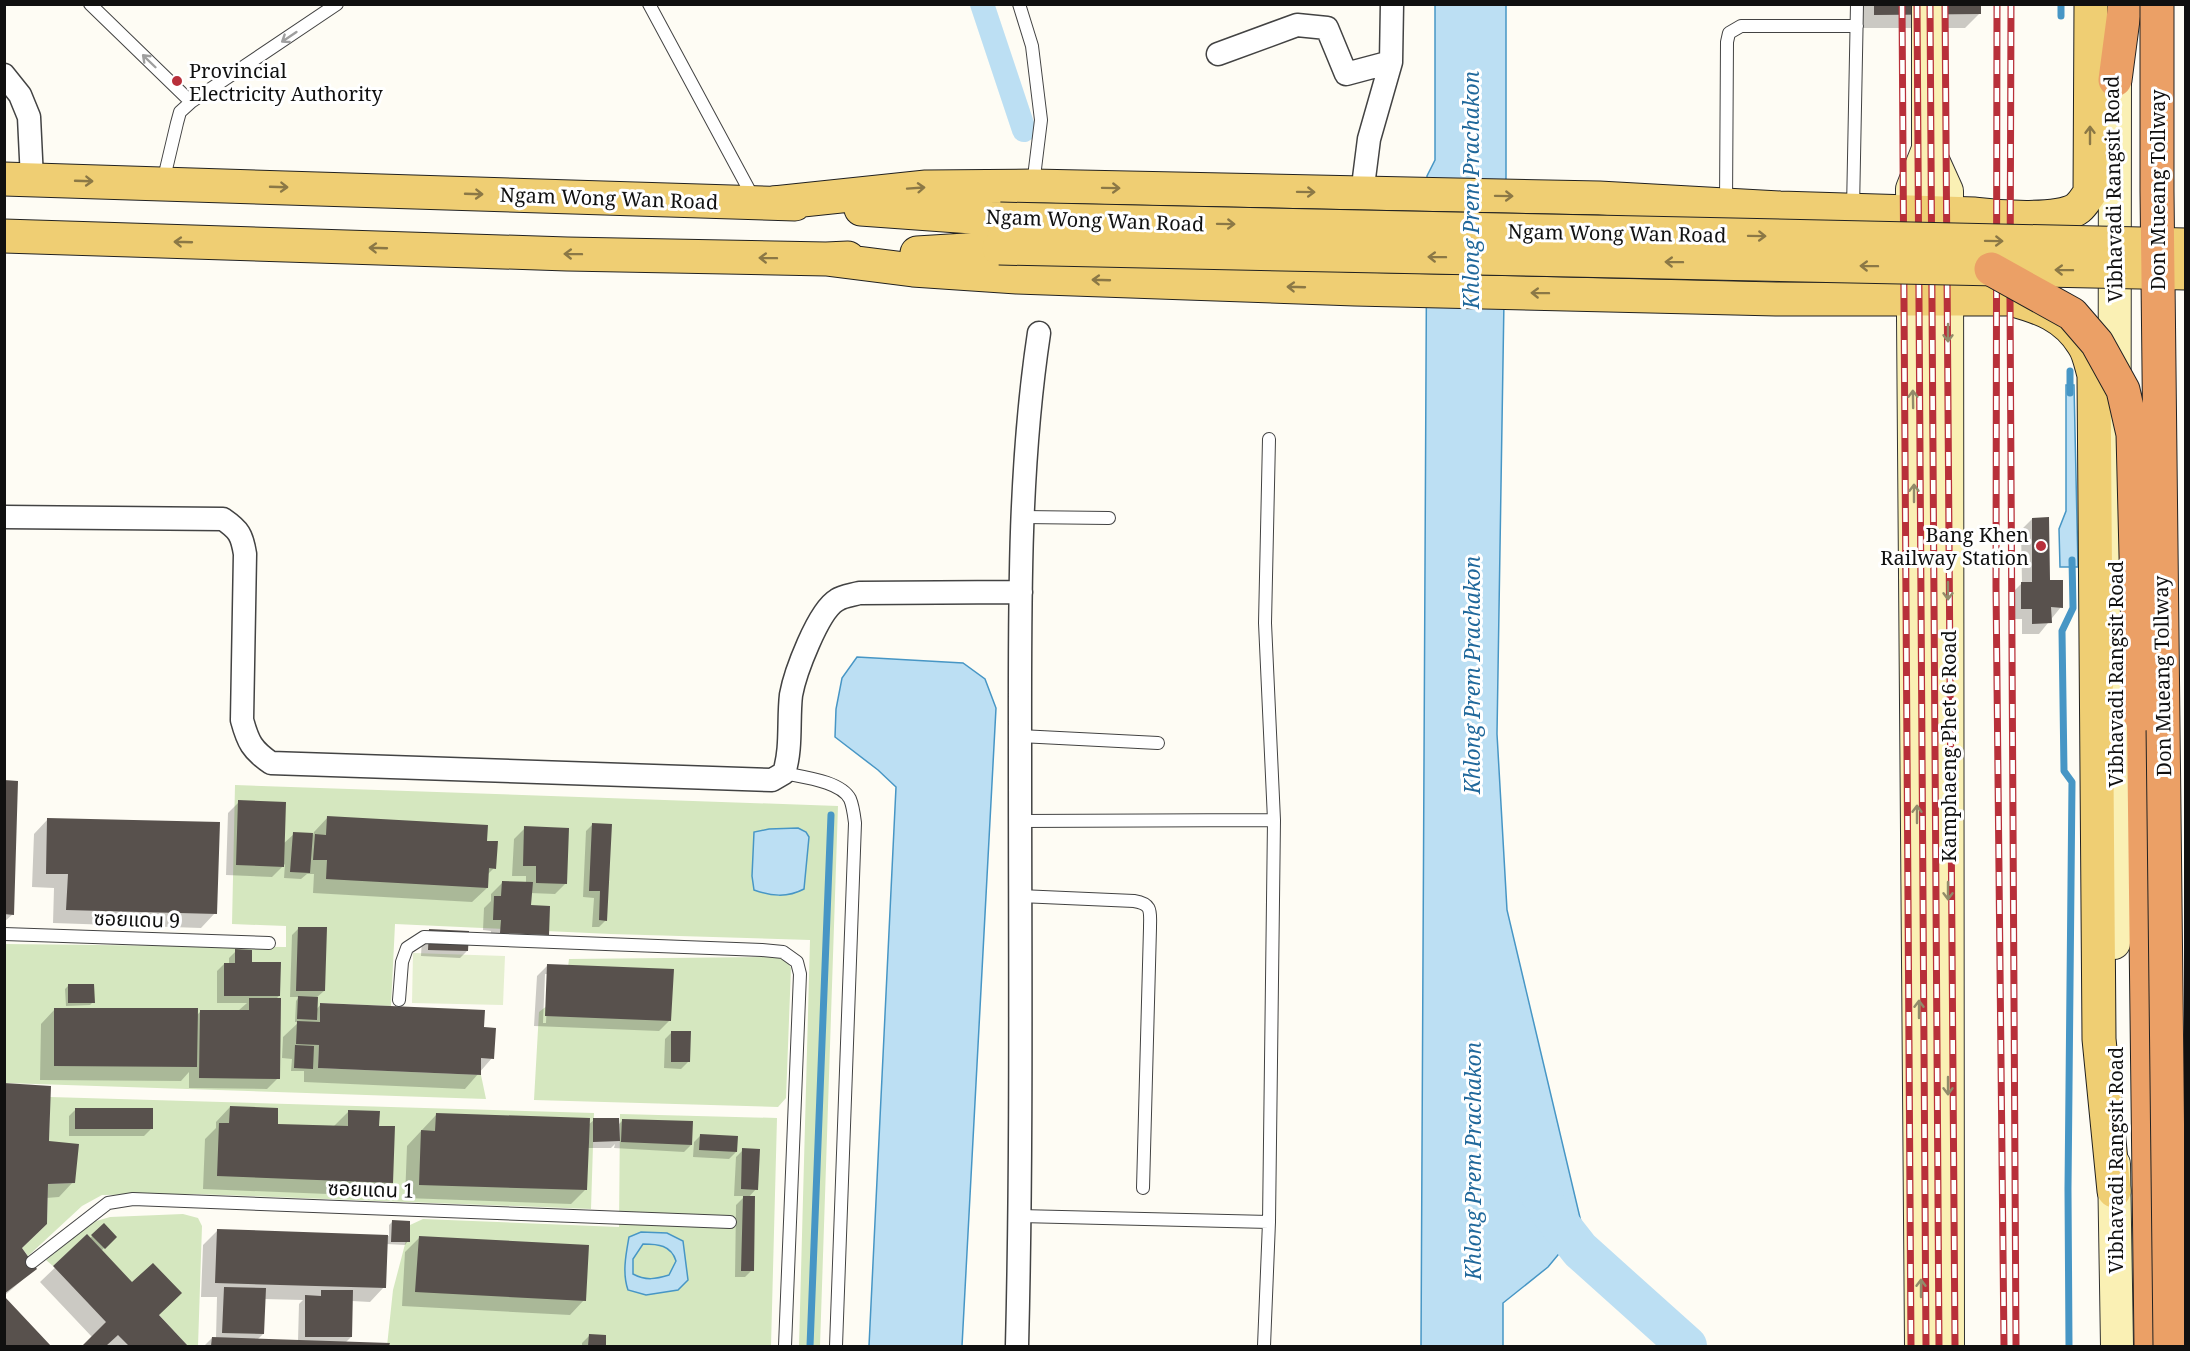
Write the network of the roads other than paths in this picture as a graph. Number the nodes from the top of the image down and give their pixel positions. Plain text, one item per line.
1 (90, 4) edge
2 (337, 4) edge
3 (649, 4) edge
4 (1019, 4) edge
5 (1392, 4) edge
6 (1857, 4) edge
7 (1928, 4) edge
8 (2091, 4) edge
9 (2097, 4) edge
10 (2125, 4) edge
11 (2142, 4) edge
12 (2157, 4) edge
13 (1857, 26) junction
14 (1218, 54) dead end
15 (1391, 62) junction
16 (4, 75) edge
17 (2115, 80) junction
18 (191, 102) junction
19 (1928, 149) junction
20 (18, 179) edge
21 (162, 184) junction
22 (1033, 186) junction
23 (1362, 194) junction
24 (765, 203) junction
25 (1726, 204) junction
26 (1780, 208) junction
27 (1853, 210) junction
28 (1912, 212) junction
29 (1947, 213) junction
30 (999, 233) junction
31 (4, 236) edge
32 (2186, 246) edge
33 (826, 259) junction
34 (1991, 268) junction
35 (2186, 273) edge
36 (1776, 299) junction
37 (1913, 300) junction
38 (1948, 300) junction
39 (1039, 333) dead end
40 (1269, 439) dead end
41 (4, 517) edge
42 (1023, 517) junction
43 (1109, 519) dead end
44 (1021, 592) junction
45 (1020, 736) junction
46 (1158, 743) dead end
47 (784, 773) junction
48 (1274, 820) junction
49 (1020, 821) junction
50 (1020, 896) junction
51 (4, 934) edge
52 (269, 943) dead end
53 (399, 1000) dead end
54 (1143, 1188) dead end
55 (2114, 1191) junction
56 (1020, 1216) junction
57 (730, 1222) dead end
58 (1269, 1222) junction
59 (32, 1262) dead end
60 (784, 1347) edge
61 (836, 1347) edge
62 (1017, 1347) edge
63 (1264, 1347) edge
64 (1922, 1347) edge
65 (1948, 1347) edge
66 (2117, 1347) edge
67 (2151, 1347) edge
68 (2164, 1347) edge
69 (2170, 1347) edge

18 -> 1 lane
2 -> 18 lane
3 - 24 lane
4 - 22 lane
5 - 15 street
6 - 13 lane
7 - 19 street, Kamphaeng Phet 6 Road
29 -> 8 main road
9 - 17 street, Vibhavadi Rangsit Road
10 - 17 highway
11 - 67 highway, Vibhavadi Rangsit Road
12 - 69 highway, Don Mueang Tollway, bridge
13 - 25 lane
13 - 27 lane
14 - 15 street
15 - 23 street
16 - 20 street
17 - 55 street, Vibhavadi Rangsit Road
18 - 21 lane
19 - 28 street, Kamphaeng Phet 6 Road
19 - 29 street, Kamphaeng Phet 6 Road
20 -> 21 main road, Ngam Wong Wan Road
21 -> 24 main road, Ngam Wong Wan Road
22 -> 23 main road
24 -> 22 main road
23 -> 25 main road
24 - 30 main road, Ngam Wong Wan Road
25 - 26 main road
26 - 27 main road
26 - 36 main road
27 - 28 main road
28 - 29 main road
28 - 37 street, Kamphaeng Phet 6 Road
29 - 38 street, Kamphaeng Phet 6 Road
30 -> 32 main road, Ngam Wong Wan Road, bridge
30 - 33 main road, Ngam Wong Wan Road
34 -> 30 main road, Ngam Wong Wan Road, bridge
33 -> 31 main road, Ngam Wong Wan Road
36 -> 33 main road
35 -> 34 main road, Ngam Wong Wan Road, bridge
34 - 68 highway, bridge
36 - 37 main road
37 - 38 main road
64 -> 37 street, Kamphaeng Phet 6 Road
38 - 55 main road
38 -> 65 street, Kamphaeng Phet 6 Road
39 - 42 street
40 - 48 lane
41 - 47 street
42 - 43 lane
42 - 44 street
44 - 45 street
44 - 47 street
45 - 46 lane
45 - 49 street
47 - 61 lane
48 - 49 lane
48 - 58 lane
49 - 50 street
50 - 54 lane
50 - 56 street
51 - 52 lane, ซอยแดน 9
53 - 60 lane
55 - 66 street, Vibhavadi Rangsit Road
56 - 58 lane
56 - 62 street
57 - 59 lane, ซอยแดน 1
58 - 63 lane

